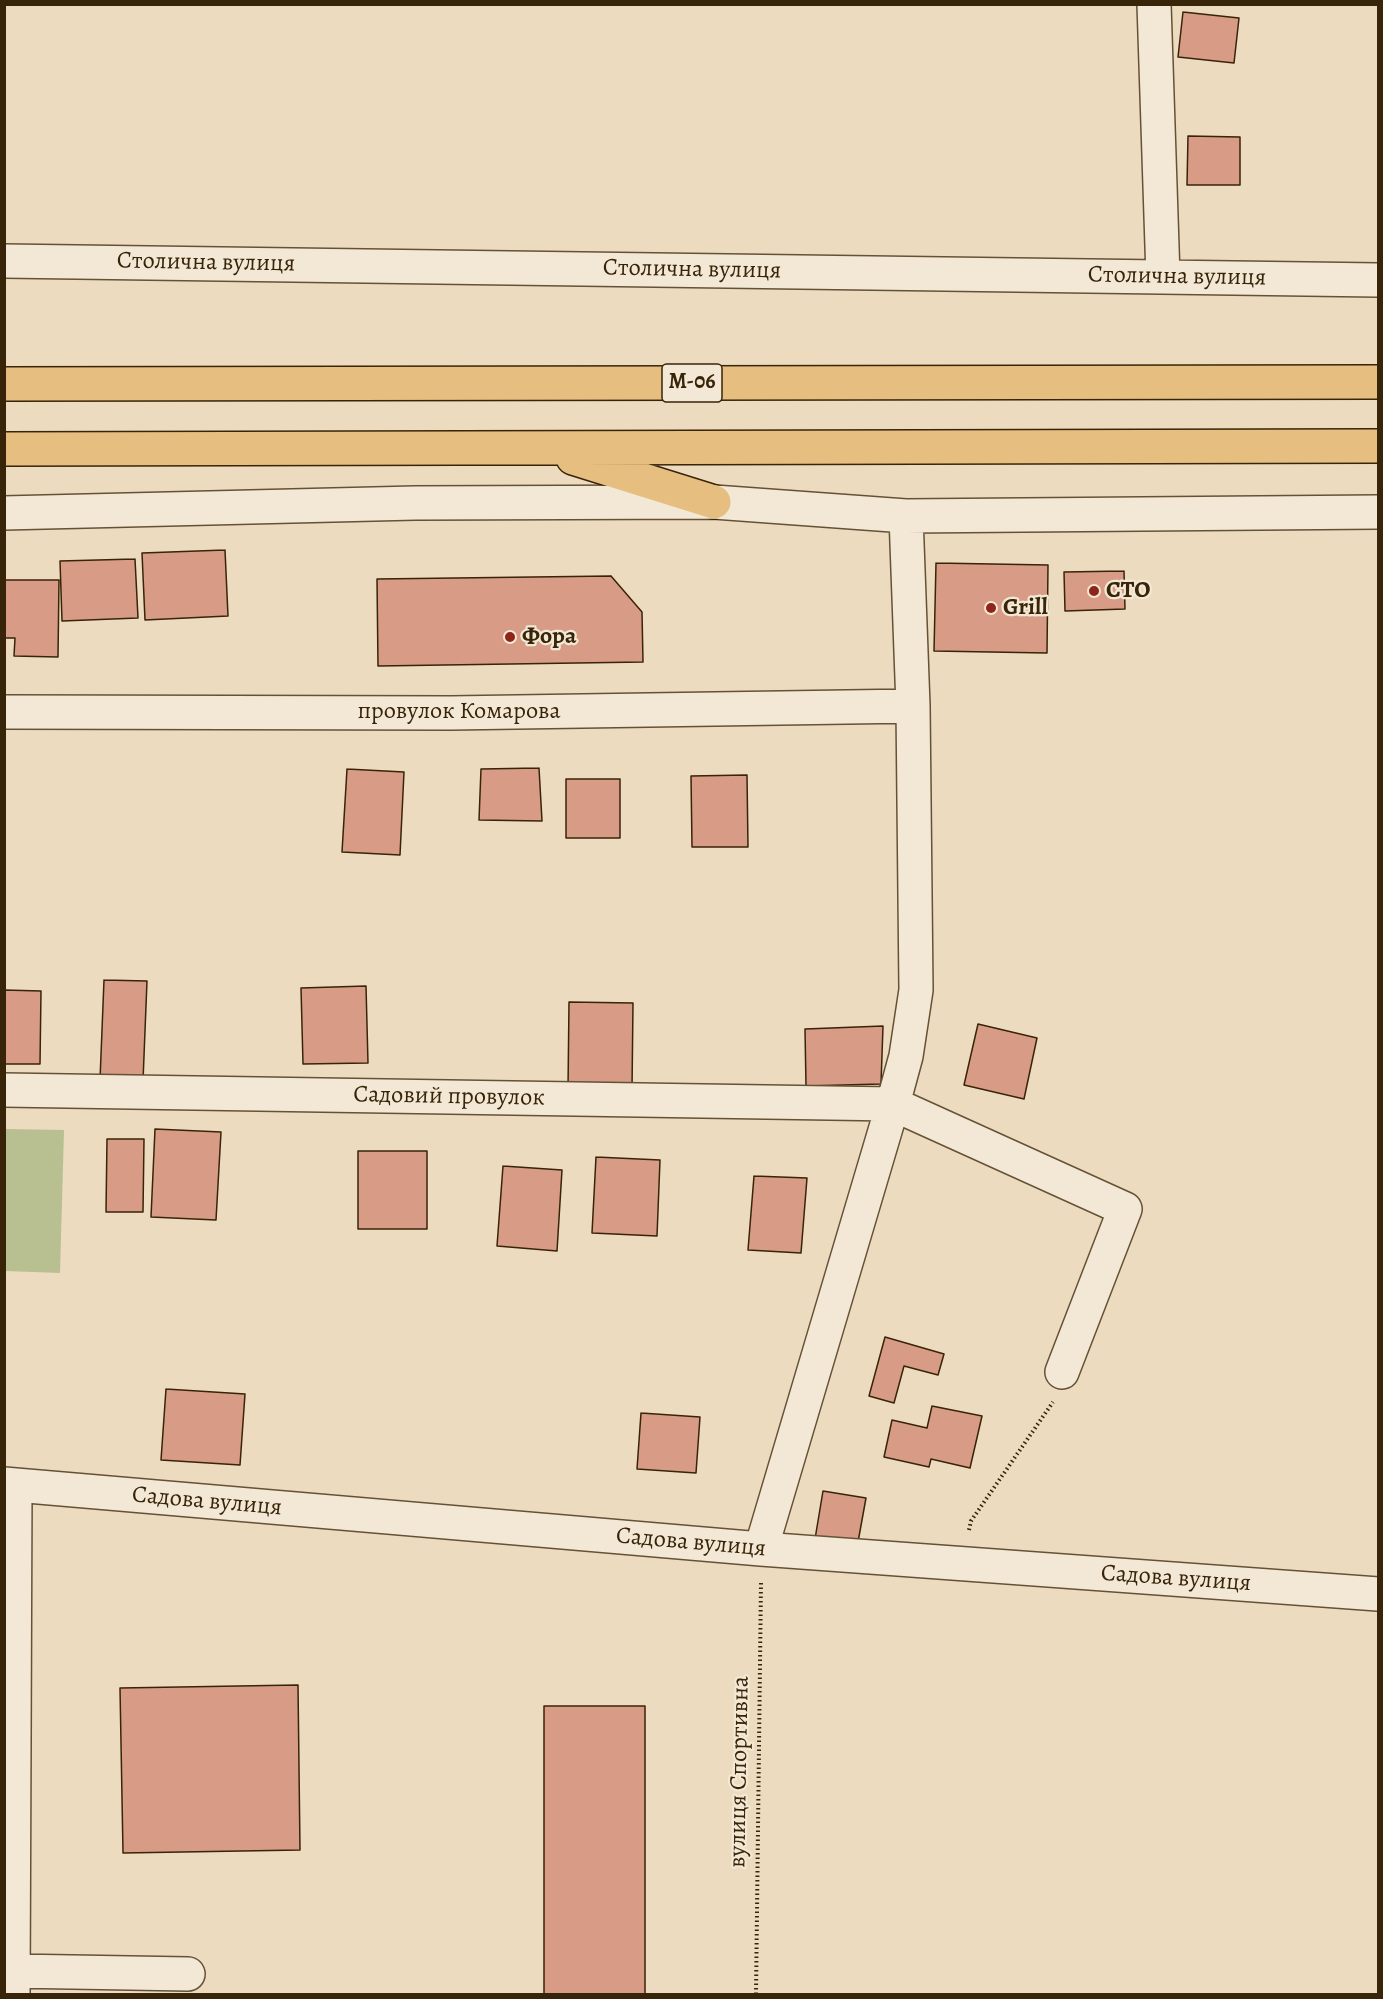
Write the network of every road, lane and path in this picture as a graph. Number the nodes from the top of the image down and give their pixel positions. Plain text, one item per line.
1 (1154, 4) edge
2 (4, 261) edge
3 (1163, 277) junction
4 (1378, 280) edge
5 (1378, 382) edge
6 (4, 384) edge
7 (1378, 446) edge
8 (542, 448) junction
9 (4, 449) edge
10 (714, 502) junction
11 (1378, 512) edge
12 (4, 513) edge
13 (906, 516) junction
14 (913, 706) junction
15 (4, 712) edge
16 (4, 1090) edge
17 (893, 1104) junction
18 (1062, 1372) joint
19 (10, 1485) edge
20 (761, 1550) junction
21 (958, 1564) junction
22 (1378, 1594) edge
23 (188, 1974) dead end
24 (13, 1983) edge
25 (756, 1995) edge

1 - 3 street
2 - 3 street, Столична вулиця
3 - 4 street, Столична вулиця
5 - 6 highway, М-06
7 - 8 highway
8 - 9 highway
8 - 10 highway
10 - 12 street
10 - 13 street
11 - 13 street
13 - 14 street
14 - 15 street, провулок Комарова
14 - 17 street
16 - 17 street, Садовий провулок
17 - 18 street
17 - 20 street
18 - 21 path
19 - 20 street, Садова вулиця
19 - 24 street
20 - 21 street, Садова вулиця
20 - 25 path, вулиця Спортивна
21 - 22 street, Садова вулиця
23 - 24 street

